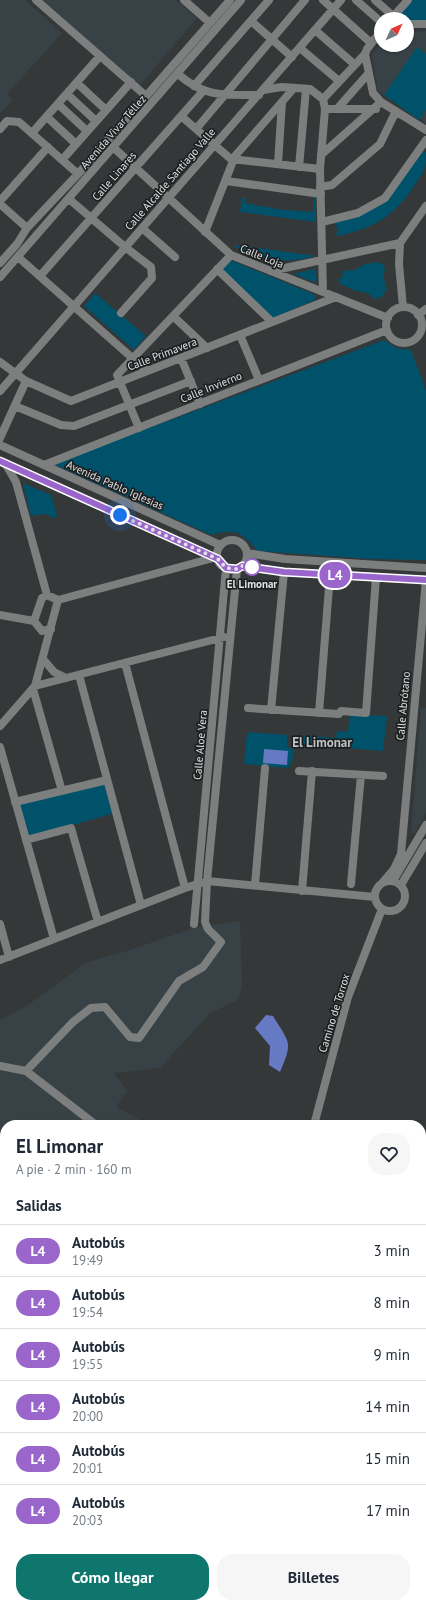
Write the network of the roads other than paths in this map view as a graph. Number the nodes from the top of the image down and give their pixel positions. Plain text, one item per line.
1 (36, 0) edge
2 (184, 0) edge
3 (230, 0) edge
4 (242, 0) edge
5 (269, 0) edge
6 (305, 0) edge
7 (323, 0) edge
8 (341, 0) edge
9 (356, 0) edge
10 (375, 0) edge
11 (408, 0) edge
12 (333, 9) junction
13 (386, 12) edge
14 (397, 12) edge
15 (374, 16) edge
16 (251, 21) junction
17 (210, 23) junction
18 (414, 24) edge
19 (426, 24) edge
20 (316, 30) junction
21 (271, 39) junction
22 (374, 39) edge
23 (371, 43) junction
24 (300, 48) junction
25 (365, 54) junction
26 (100, 56) junction
27 (292, 57) junction
28 (354, 64) junction
29 (178, 74) junction
30 (368, 74) junction
31 (339, 81) junction
32 (131, 82) junction
33 (76, 83) junction
34 (194, 86) junction
35 (294, 88) junction
36 (306, 89) junction
37 (204, 90) junction
38 (261, 92) junction
39 (67, 94) junction
40 (225, 95) junction
41 (238, 95) junction
42 (146, 96) junction
43 (323, 99) junction
44 (282, 102) junction
45 (58, 104) junction
46 (378, 105) junction
47 (246, 108) junction
48 (324, 109) junction
49 (337, 109) junction
50 (106, 110) junction
51 (396, 111) junction
52 (181, 116) junction
53 (46, 117) junction
54 (96, 121) junction
55 (0, 129) edge
56 (196, 129) junction
57 (426, 130) edge
58 (87, 131) junction
59 (32, 134) junction
60 (426, 140) edge
61 (76, 144) junction
62 (213, 145) junction
63 (48, 147) junction
64 (114, 148) junction
65 (321, 154) junction
66 (62, 160) junction
67 (232, 160) junction
68 (278, 164) junction
69 (299, 167) junction
70 (135, 168) junction
71 (320, 170) junction
72 (78, 174) junction
73 (226, 181) junction
74 (321, 191) junction
75 (168, 198) junction
76 (70, 199) junction
77 (0, 203) edge
78 (426, 206) edge
79 (92, 218) junction
80 (322, 222) junction
81 (27, 228) junction
82 (142, 228) junction
83 (205, 232) junction
84 (400, 243) junction
85 (125, 247) junction
86 (231, 255) junction
87 (18, 257) junction
88 (175, 257) dead end
89 (323, 261) junction
90 (0, 263) edge
91 (217, 270) junction
92 (271, 271) junction
93 (40, 276) junction
94 (0, 277) edge
95 (323, 292) junction
96 (336, 297) junction
97 (75, 306) junction
98 (403, 307) junction
99 (426, 309) edge
100 (121, 313) dead end
101 (418, 315) junction
102 (173, 316) junction
103 (388, 318) junction
104 (272, 322) junction
105 (387, 330) junction
106 (240, 335) junction
107 (423, 337) edge
108 (207, 348) junction
109 (133, 357) junction
110 (181, 358) junction
111 (0, 362) edge
112 (147, 371) junction
113 (16, 373) junction
114 (259, 380) junction
115 (26, 381) junction
116 (121, 381) junction
117 (191, 381) junction
118 (0, 391) edge
119 (200, 404) junction
120 (130, 405) junction
121 (15, 406) junction
122 (139, 428) junction
123 (0, 438) edge
124 (0, 445) edge
125 (3, 462) edge
126 (44, 465) junction
127 (26, 472) junction
128 (16, 482) junction
129 (220, 545) junction
130 (190, 547) junction
131 (247, 553) junction
132 (215, 558) junction
133 (187, 566) junction
134 (239, 567) junction
135 (226, 568) junction
136 (426, 568) edge
137 (284, 572) junction
138 (330, 575) junction
139 (376, 577) junction
140 (426, 580) edge
141 (47, 595) junction
142 (58, 600) junction
143 (0, 615) edge
144 (34, 621) junction
145 (51, 630) junction
146 (230, 635) junction
147 (220, 639) junction
148 (43, 659) junction
149 (125, 663) junction
150 (79, 674) junction
151 (66, 678) junction
152 (34, 688) junction
153 (248, 708) dead end
154 (271, 710) junction
155 (319, 713) junction
156 (0, 726) edge
157 (0, 747) edge
158 (265, 768) dead end
159 (299, 771) dead end
160 (312, 771) junction
161 (361, 775) junction
162 (383, 776) dead end
163 (107, 780) junction
164 (62, 791) junction
165 (16, 802) junction
166 (426, 825) edge
167 (403, 835) junction
168 (26, 840) junction
169 (416, 842) junction
170 (426, 843) edge
171 (393, 881) junction
172 (203, 882) junction
173 (382, 883) junction
174 (351, 884) dead end
175 (255, 885) junction
176 (401, 885) junction
177 (185, 888) junction
178 (302, 891) junction
179 (375, 897) junction
180 (141, 905) junction
181 (382, 910) junction
182 (98, 922) junction
183 (0, 924) edge
184 (194, 924) dead end
185 (54, 939) junction
186 (9, 957) junction
187 (0, 960) edge
188 (0, 1066) edge
189 (26, 1071) junction
190 (90, 1120) edge
191 (315, 1120) edge

1 - 26 street
2 - 17 street
3 - 17 street, Avenida Vivar Téllez
4 - 29 street, Avenida Vivar Téllez
5 - 16 street
6 - 21 street
7 - 12 street
8 - 12 street, Calle Alcalde Santiago Valle
9 - 15 street
10 - 13 street
11 - 14 street
12 - 20 street, Calle Alcalde Santiago Valle
12 - 23 street
16 - 21 street
16 - 34 street
17 - 42 street, Avenida Vivar Téllez
18 - 19 street
20 - 24 street, Calle Alcalde Santiago Valle
20 - 28 street
21 - 27 street
21 - 40 street
22 - 23 street
23 - 25 street
24 - 27 street, Calle Alcalde Santiago Valle
24 - 31 street
25 - 28 street
25 - 30 street
26 - 32 street
26 - 33 street
27 - 38 street, Calle Alcalde Santiago Valle
28 - 31 street
29 - 34 street
29 - 64 street, Avenida Vivar Téllez
30 - 46 street
30 - 49 street
31 - 43 street
32 - 42 street
32 - 50 street
33 - 39 street
33 - 50 street
34 - 37 street
35 - 36 street
35 - 38 street
35 - 44 street
36 - 43 street
36 - 69 street
37 - 40 street
37 - 52 street, Calle Linares
38 - 41 street
38 - 47 street, Calle Alcalde Santiago Valle
39 - 45 street
39 - 54 street
40 - 41 street
40 - 56 street
41 - 47 street
42 - 72 street, Avenida Vivar Téllez
43 - 48 street
44 - 67 street
44 - 68 street
45 - 53 street
45 - 58 street
46 - 49 street
46 - 51 street
46 - 65 street
47 - 62 street, Calle Alcalde Santiago Valle
48 - 49 street
48 - 65 street
50 - 54 street
51 - 57 street
51 - 74 street
52 - 56 street
52 - 70 street, Calle Linares
53 - 59 street
53 - 61 street
54 - 58 street
55 - 59 street
56 - 62 street
58 - 61 street
59 - 63 street
60 - 80 street
61 - 66 street
62 - 67 street
62 - 75 street, Calle Alcalde Santiago Valle
63 - 66 street
63 - 77 street
64 - 70 street, Calle Loja
64 - 76 street, Avenida Vivar Téllez
65 - 71 street
66 - 72 street
67 - 68 street
67 - 73 street
68 - 69 street
69 - 71 street
70 - 75 street, Calle Loja
70 - 79 street, Calle Linares
71 - 74 street
72 - 81 street, Avenida Vivar Téllez
73 - 74 street
73 - 83 street
74 - 80 street
75 - 82 street, Calle Alcalde Santiago Valle
75 - 83 street, Calle Loja
76 - 79 street
76 - 87 street, Avenida Vivar Téllez
77 - 81 street
78 - 84 street
79 - 85 street
79 - 93 street, Calle Linares
80 - 89 street
81 - 90 street, Avenida Vivar Téllez
82 - 85 street, Calle Alcalde Santiago Valle
82 - 88 street
83 - 86 street, Calle Loja
84 - 89 street
84 - 98 street
85 - 97 street, Calle Alcalde Santiago Valle
85 - 100 street
86 - 91 street
86 - 92 street, Calle Loja
87 - 93 street
87 - 94 street, Avenida Vivar Téllez
89 - 92 street
89 - 95 street
91 - 102 street
91 - 104 street
92 - 95 street, Calle Loja
93 - 97 street
95 - 96 street, Calle Loja
96 - 103 street, Calle Loja
96 - 104 street, Calle Primavera
97 - 109 street
97 - 113 street, Calle Alcalde Santiago Valle
98 - 101 street
98 - 103 street
99 - 101 street
101 - 107 street
102 - 108 street
102 - 109 street
103 - 105 street
104 - 106 street, Calle Primavera
105 - 107 street
105 - 114 street, Calle Invierno
106 - 108 street, Calle Primavera
106 - 114 street
108 - 110 street, Calle Primavera
109 - 112 street
109 - 116 street
110 - 112 street, Calle Primavera
110 - 117 street
111 - 113 street, Calle Primavera
112 - 116 street, Calle Primavera
113 - 115 street, Calle Primavera
113 - 118 street, Calle Alcalde Santiago Valle
114 - 119 street, Calle Invierno
115 - 116 street, Calle Primavera
115 - 121 street
116 - 120 street
117 - 119 street
117 - 120 street
119 - 122 street, Calle Invierno
120 - 121 street
120 - 122 street
121 - 123 street
122 - 126 street, Calle Invierno
124 - 126 street, Avenida Pablo Iglesias
125 - 127 street
125 - 128 street
126 - 129 street, Avenida Pablo Iglesias
127 - 128 street
127 - 130 street
128 - 141 street
129 - 131 street
129 - 132 street
130 - 132 street
130 - 133 street
131 - 134 street
131 - 136 street
132 - 133 street
132 - 135 street
133 - 142 street
134 - 135 street
134 - 137 street
134 - 146 street, Calle Aloe Vera
135 - 147 street, Calle Aloe Vera
137 - 138 street
137 - 154 street
138 - 139 street
138 - 155 street
139 - 140 street
139 - 155 street
140 - 167 street, Calle Abrótano
141 - 142 street
141 - 144 street
142 - 145 street
143 - 144 street
144 - 145 street
145 - 148 street
146 - 147 street
146 - 172 street, Calle Aloe Vera
147 - 149 street
147 - 172 street, Calle Aloe Vera
148 - 151 street
148 - 152 street
149 - 150 street
149 - 177 street
150 - 151 street
150 - 163 street
151 - 152 street
152 - 156 street
152 - 164 street
153 - 154 street
154 - 155 street
157 - 165 street
158 - 175 street
159 - 160 street
160 - 161 street
160 - 178 street
161 - 162 street
161 - 174 street
163 - 164 street
163 - 180 street
164 - 165 street
165 - 168 street
166 - 169 street
167 - 169 street
167 - 173 street, Calle Abrótano
168 - 182 street
168 - 185 street
169 - 171 street
170 - 176 street
171 - 173 street
171 - 176 street
172 - 175 street
172 - 177 street
172 - 184 street, Calle Aloe Vera
172 - 189 street, Calle Aloe Vera
173 - 179 street
175 - 178 street
176 - 181 street
177 - 180 street
178 - 179 street
179 - 181 street
180 - 182 street
181 - 191 street, Camino de Torrox
182 - 185 street
183 - 186 street
185 - 186 street
186 - 187 street
188 - 189 street
189 - 190 street

